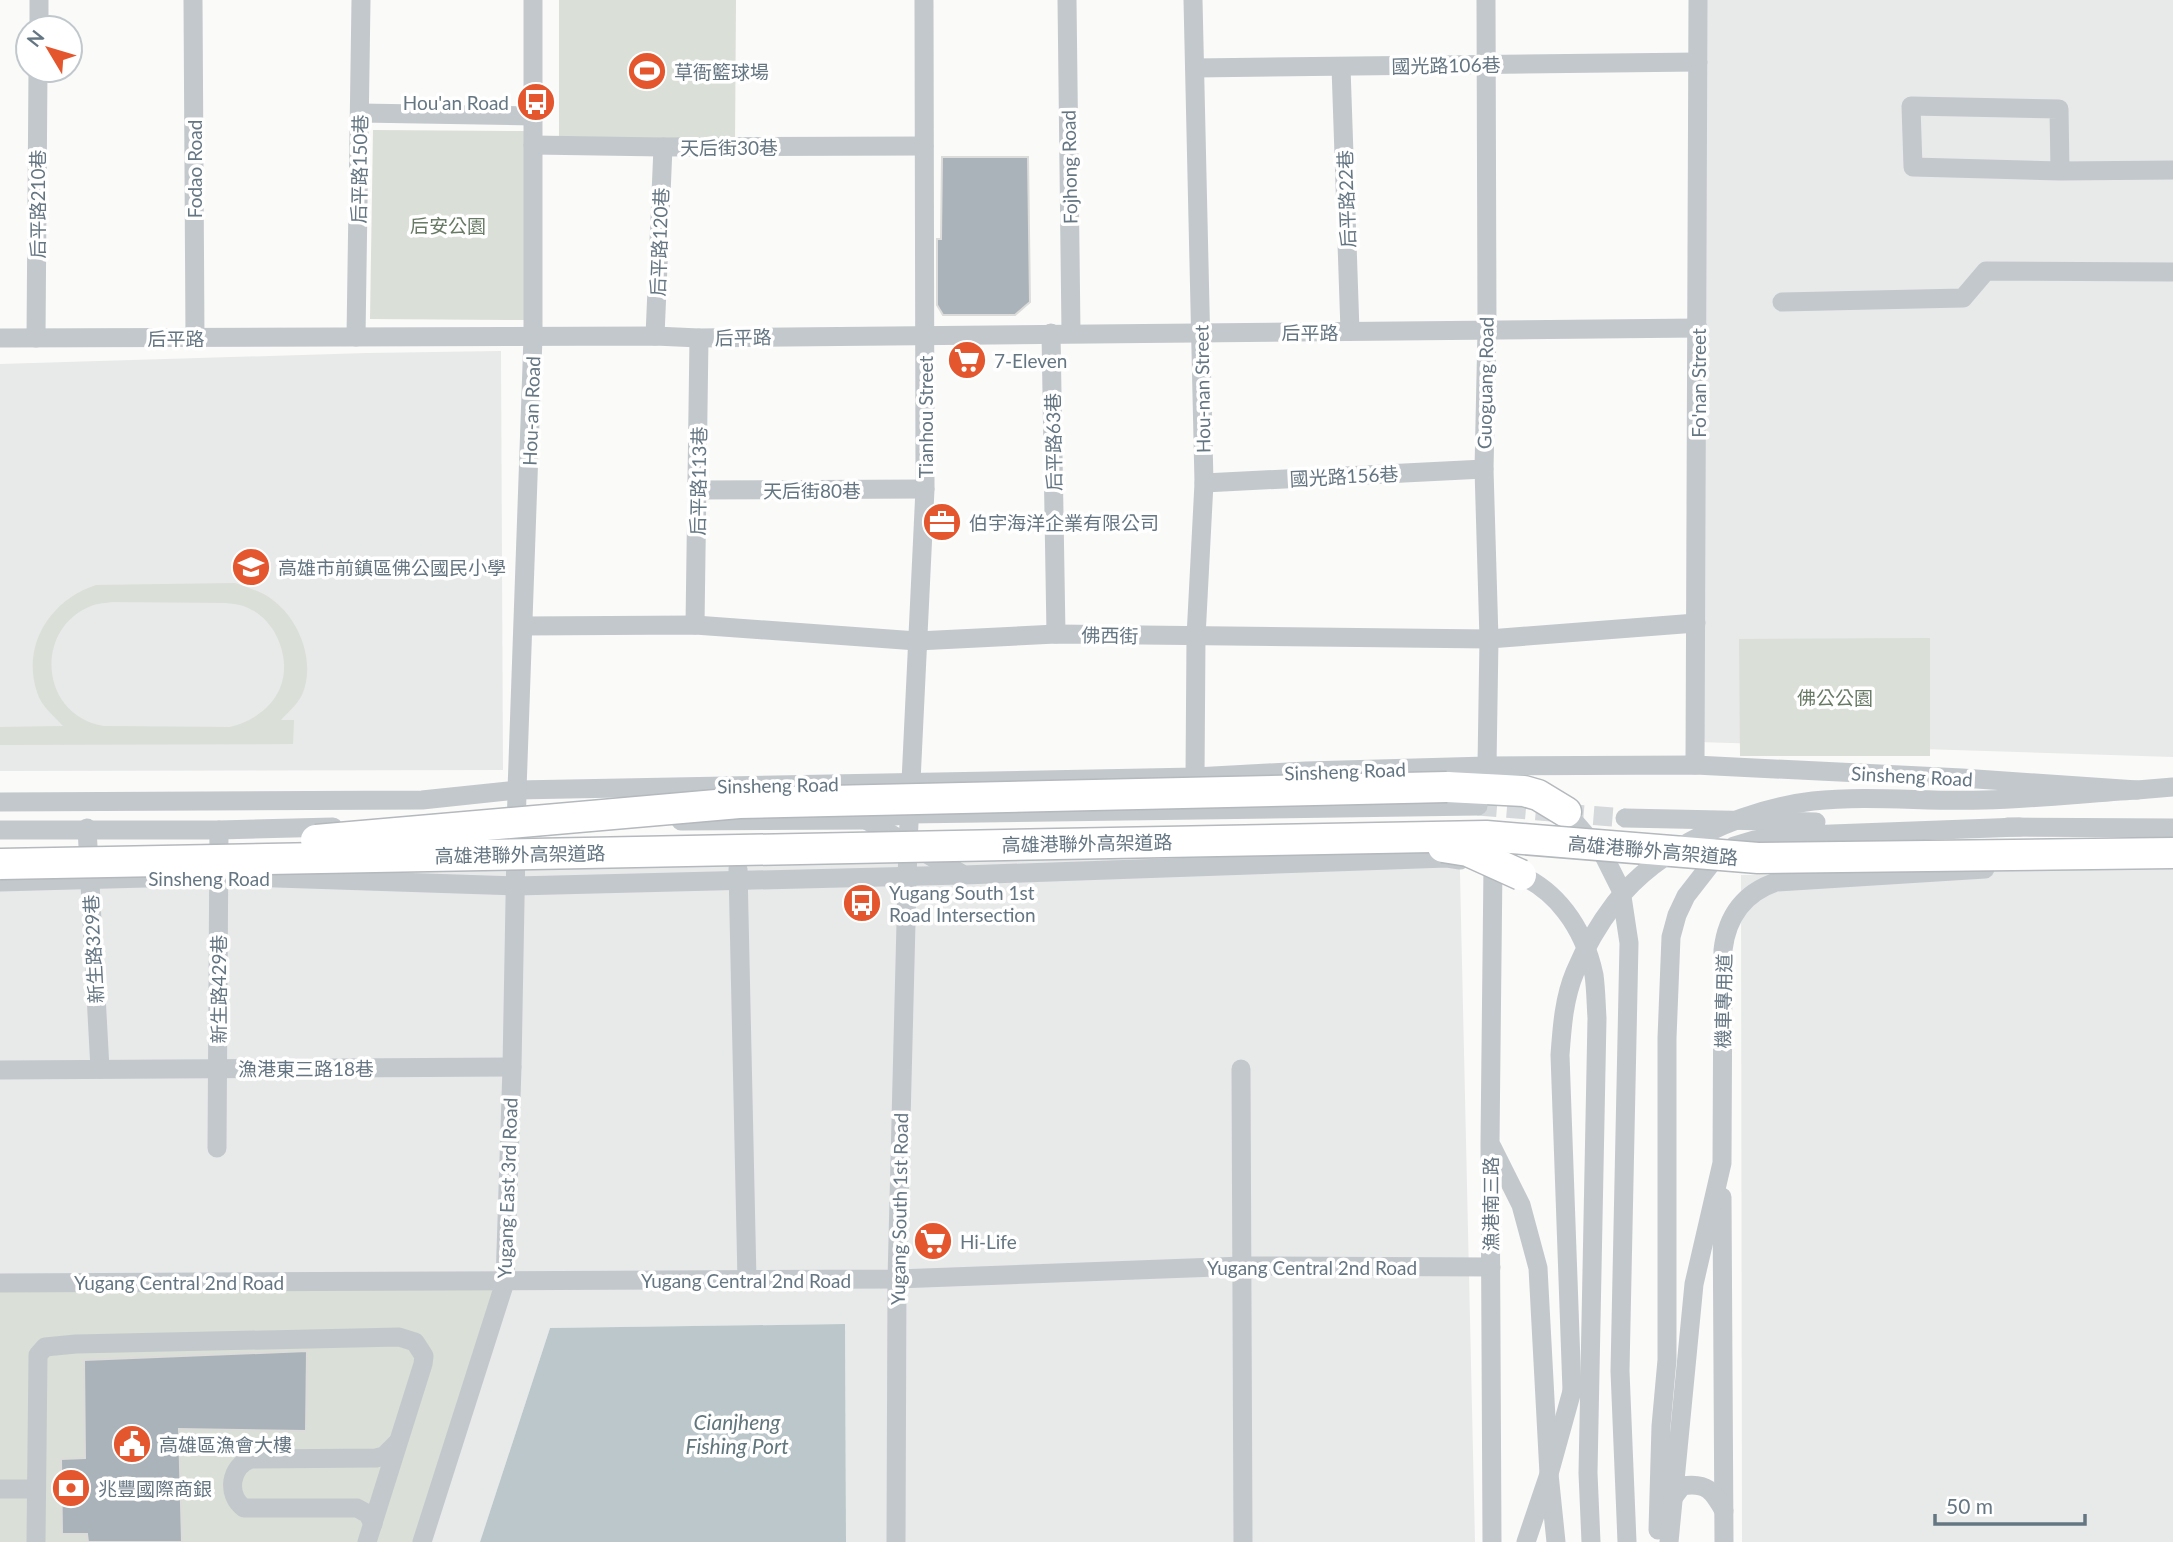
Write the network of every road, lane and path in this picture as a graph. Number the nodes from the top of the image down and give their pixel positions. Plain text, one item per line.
1 (193, 0) edge
2 (361, 0) edge
3 (533, 0) edge
4 (924, 0) edge
5 (1067, 0) edge
6 (1193, 0) edge
7 (1486, 0) edge
8 (1698, 0) edge
9 (1698, 62) junction
10 (1486, 65) junction
11 (1341, 67) junction
12 (1195, 68) junction
13 (38, 84) edge
14 (360, 113) junction
15 (533, 116) junction
16 (533, 145) junction
17 (924, 146) junction
18 (663, 147) junction
19 (2173, 170) edge
20 (2060, 171) junction
21 (2173, 272) edge
22 (1782, 302) dead end
23 (1698, 328) junction
24 (1487, 330) junction
25 (1350, 331) junction
26 (1202, 332) junction
27 (1051, 333) junction
28 (1071, 333) junction
29 (925, 334) junction
30 (655, 336) junction
31 (356, 337) junction
32 (533, 337) junction
33 (0, 338) edge
34 (36, 338) junction
35 (195, 338) junction
36 (699, 338) junction
37 (1484, 469) junction
38 (1204, 483) junction
39 (925, 489) junction
40 (698, 490) junction
41 (1696, 623) junction
42 (695, 625) junction
43 (524, 626) junction
44 (1056, 634) junction
45 (1196, 637) junction
46 (1489, 639) junction
47 (917, 641) junction
48 (1695, 765) junction
49 (1487, 766) junction
50 (1195, 777) junction
51 (910, 782) junction
52 (2173, 787) edge
53 (517, 790) junction
54 (2137, 790) junction
55 (0, 792) edge
56 (0, 802) edge
57 (1478, 806) tunnel mouth
58 (1566, 812) junction
59 (909, 814) junction
60 (1625, 818) tunnel mouth
61 (866, 820) junction
62 (738, 821) junction
63 (517, 822) junction
64 (2020, 827) junction
65 (87, 828) junction
66 (2173, 828) edge
67 (0, 830) edge
68 (219, 830) junction
69 (2173, 837) edge
70 (908, 844) junction
71 (0, 847) edge
72 (278, 851) junction
73 (2173, 853) edge
74 (0, 864) edge
75 (1507, 870) junction
76 (964, 875) junction
77 (219, 876) junction
78 (907, 876) junction
79 (90, 879) junction
80 (738, 881) junction
81 (0, 882) edge
82 (516, 886) junction
83 (512, 1067) junction
84 (218, 1068) junction
85 (100, 1069) junction
86 (1241, 1069) dead end
87 (0, 1070) edge
88 (1490, 1143) junction
89 (217, 1148) dead end
90 (1721, 1163) junction
91 (1243, 1266) junction
92 (1491, 1267) junction
93 (897, 1279) junction
94 (747, 1280) junction
95 (505, 1282) junction
96 (0, 1283) edge
97 (1572, 1391) junction
98 (397, 1443) junction
99 (1588, 1472) junction
100 (1549, 1474) junction
101 (0, 1489) edge
102 (36, 1489) junction
103 (1673, 1497) junction
104 (1724, 1512) junction
105 (370, 1533) edge
106 (36, 1542) edge
107 (422, 1542) edge
108 (896, 1542) edge
109 (1243, 1542) edge
110 (1492, 1542) edge
111 (1526, 1542) edge
112 (1556, 1542) edge
113 (1591, 1542) edge
114 (1627, 1542) edge
115 (1658, 1542) edge
116 (1669, 1542) edge
117 (1724, 1542) edge

1 - 35 street, Fodao Road
2 - 14 street, 后平路150巷
3 - 15 street, Hou-an Road
4 - 17 street, Tianhou Street
5 - 28 street, Fojhong Road
6 - 12 street, Hou-nan Street
7 - 10 street, Guoguang Road
8 - 9 street, Fo'nan Street
9 - 10 street, 國光路106巷
9 - 23 street, Fo'nan Street
10 - 11 street, 國光路106巷
10 - 24 street, Guoguang Road
11 - 12 street, 國光路106巷
11 - 25 street, 后平路22巷
12 - 26 street, Hou-nan Street
13 - 34 street, 后平路210巷
14 - 15 street
14 - 31 street, 后平路150巷
15 - 16 street, Hou-an Road
16 - 18 street, 天后街30巷
16 - 32 street, Hou-an Road
17 - 18 street, 天后街30巷
17 - 29 street, Tianhou Street
18 - 30 street, 后平路120巷
19 - 20 street
20 - 20 street
21 - 22 street
23 - 24 street, 后平路
23 - 41 street, Fo'nan Street
24 - 25 street, 后平路
24 - 37 street, Guoguang Road
25 - 26 street, 后平路
26 - 28 street, 后平路
26 - 38 street, Hou-nan Street
27 - 28 street, 后平路
27 - 29 street, 后平路
27 - 44 street, 后平路63巷
29 - 36 street, 后平路
29 - 39 street, Tianhou Street
30 - 32 street, 后平路
30 - 36 street, 后平路
31 - 32 street, 后平路
31 - 35 street, 后平路
32 - 43 street, Hou-an Road
33 - 34 street, 后平路
34 - 35 street, 后平路
36 - 40 street, 后平路113巷
37 - 38 street, 國光路156巷
37 - 46 street, Guoguang Road
38 - 45 street, Hou-nan Street
39 - 40 street, 天后街80巷
39 - 47 street, Tianhou Street
40 - 42 street, 后平路113巷
41 - 46 street, 佛西街
41 - 48 street, Fo'nan Street
42 - 43 street, 佛西街
42 - 47 street, 佛西街
43 - 53 street, Hou-an Road
44 - 45 street, 佛西街
44 - 47 street, 佛西街
45 - 46 street, 佛西街
45 - 50 street, Hou-nan Street
46 - 49 street, Guoguang Road
47 - 51 street, Tianhou Street
48 - 49 street, Sinsheng Road
48 - 54 street, Sinsheng Road
49 - 50 street, Sinsheng Road
49 - 58 street
50 - 51 street, Sinsheng Road
51 - 53 street, Sinsheng Road
51 - 59 street, Tianhou Street
52 - 54 street, Sinsheng Road
53 - 55 street, Sinsheng Road
53 - 56 street, Sinsheng Road
53 - 63 street, Hou-an Road
54 - 97 street, bridge
57 - 59 street, Sinsheng Road
58 - 72 highway, bridge
58 - 114 street
59 - 61 street, Sinsheng Road
59 - 70 street, Tianhou Street
60 - 64 street
61 - 62 street, Sinsheng Road
61 - 70 street
62 - 63 street, Sinsheng Road
62 - 80 street
63 - 68 street, Sinsheng Road
63 - 82 street, Yugang East 3rd Road
64 - 66 street
64 - 115 street
65 - 67 street, Sinsheng Road
65 - 68 street, Sinsheng Road
65 - 79 street, 新生路329巷
68 - 77 street, 新生路429巷
69 - 72 highway, 高雄港聯外高架道路, bridge
69 - 90 street, 機車專用道
70 - 76 street
70 - 78 street, Tianhou Street
71 - 72 highway, 高雄港聯外高架道路
72 - 73 highway, 高雄港聯外高架道路, bridge
72 - 74 highway, 高雄港聯外高架道路, bridge
72 - 75 highway, bridge
75 - 76 street, Sinsheng Road
75 - 88 street, 漁港南三路
75 - 99 street
76 - 78 street, Sinsheng Road
77 - 79 street, Sinsheng Road
77 - 82 street, Sinsheng Road
77 - 84 street, 新生路429巷
78 - 80 street, Sinsheng Road
78 - 93 street, Yugang South 1st Road
79 - 81 street, Sinsheng Road
79 - 85 street, 新生路329巷
80 - 82 street, Sinsheng Road
80 - 94 street
82 - 83 street, Yugang East 3rd Road
83 - 84 street, 漁港東三路18巷
83 - 95 street, Yugang East 3rd Road
84 - 85 street, 漁港東三路18巷
84 - 89 street, 新生路429巷
85 - 87 street, 漁港東三路18巷
86 - 91 street
88 - 92 street, 漁港南三路
88 - 100 street
90 - 103 street, 機車專用道
90 - 104 street
91 - 92 street, Yugang Central 2nd Road
91 - 93 street, Yugang Central 2nd Road
91 - 109 street
92 - 110 street, 漁港南三路
93 - 94 street, Yugang Central 2nd Road
93 - 108 street, Yugang South 1st Road
94 - 95 street, Yugang Central 2nd Road
95 - 96 street, Yugang Central 2nd Road
95 - 107 street, Yugang East 3rd Road
97 - 99 street
97 - 100 street
98 - 102 street
98 - 105 street
98 - 105 street
99 - 113 street
100 - 111 street
100 - 112 street
101 - 102 street
102 - 106 street
103 - 104 street
103 - 116 street, 機車專用道
104 - 117 street

